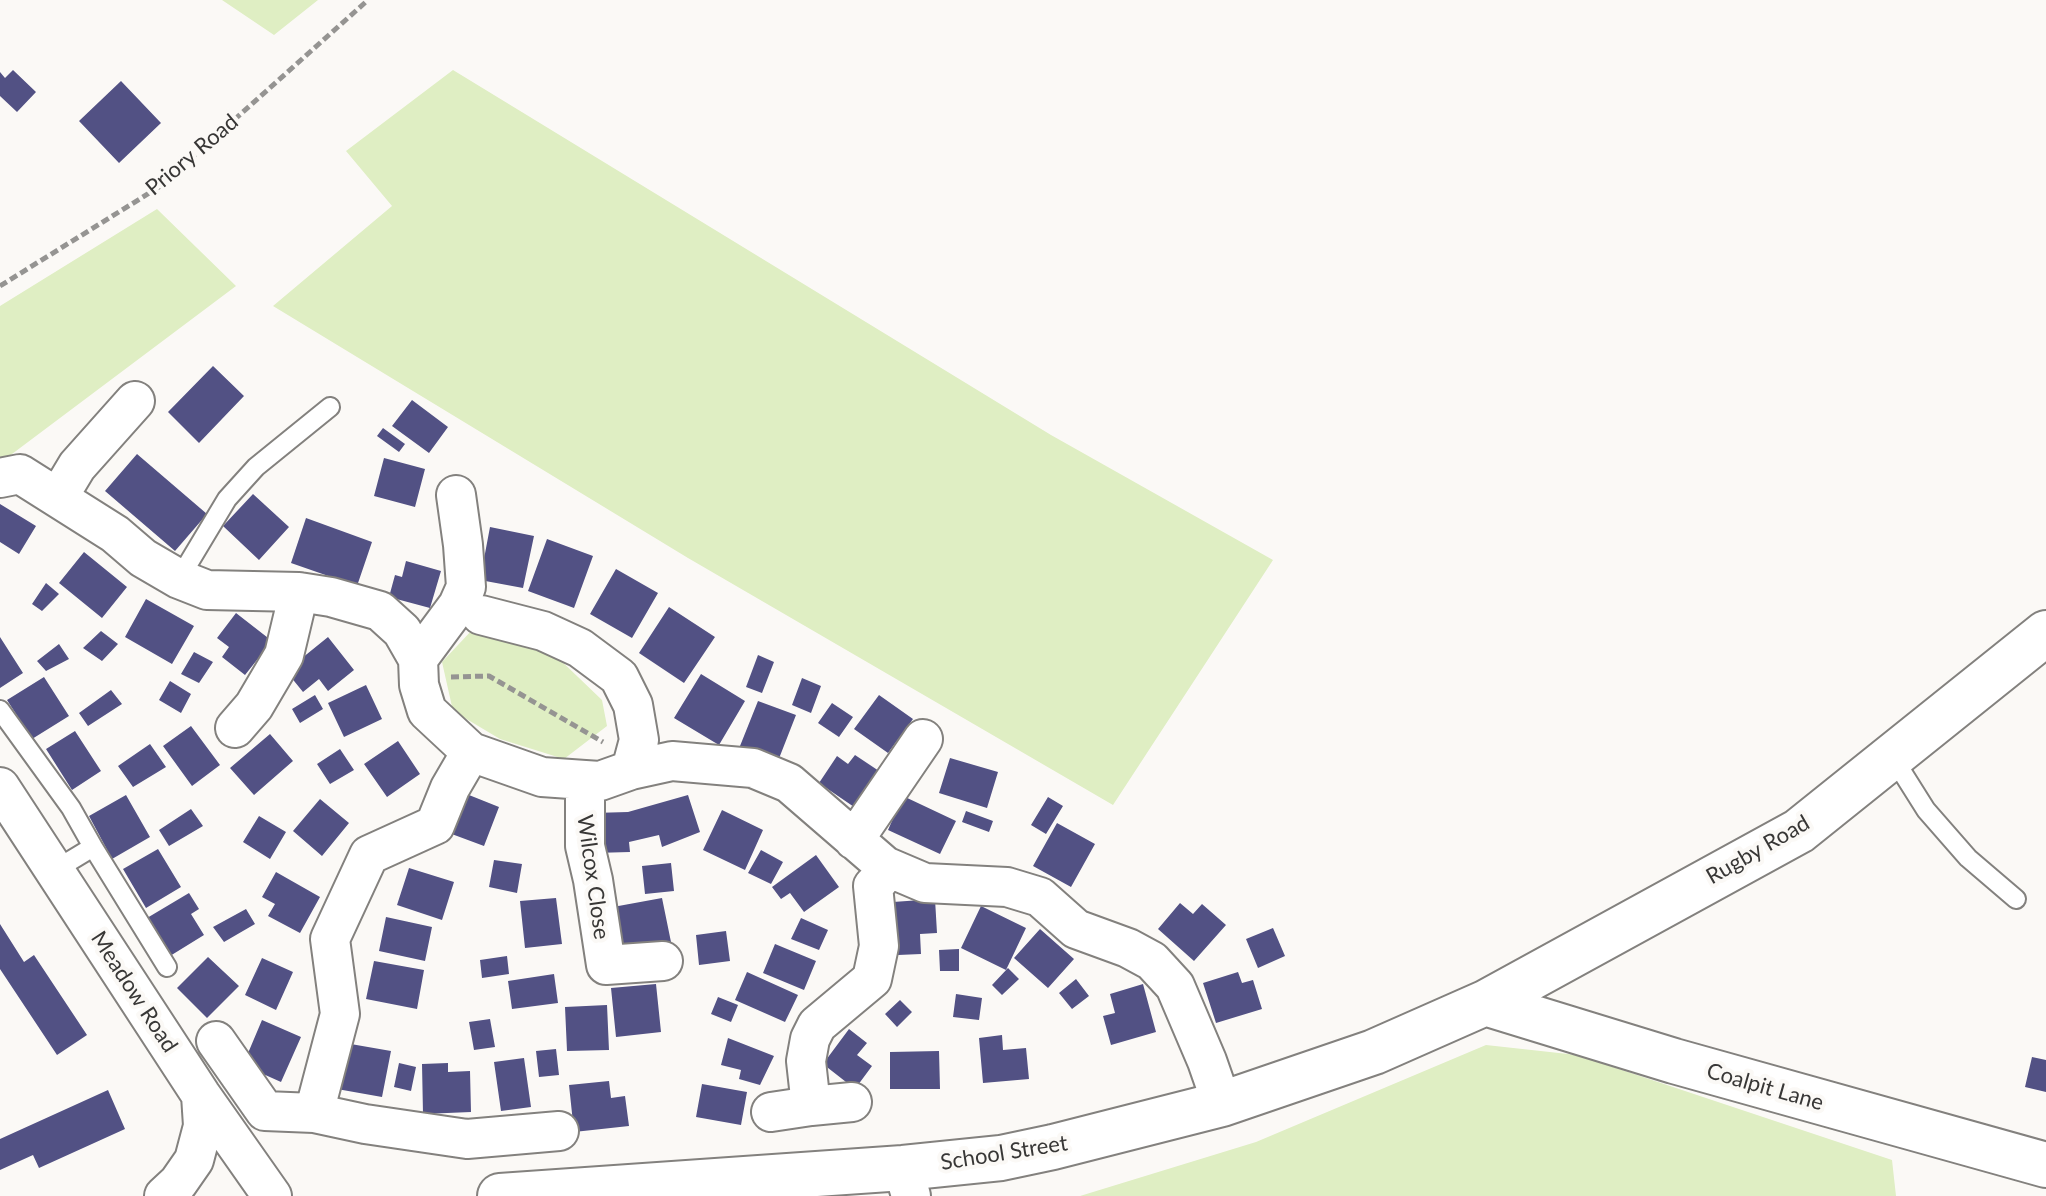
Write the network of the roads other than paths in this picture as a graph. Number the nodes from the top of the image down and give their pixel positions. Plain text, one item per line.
1 (135, 401) dead end
2 (330, 407) dead end
3 (0, 478) edge
4 (456, 495) dead end
5 (59, 496) junction
6 (179, 579) junction
7 (299, 592) junction
8 (481, 615) dead end
9 (2046, 633) edge
10 (418, 659) junction
11 (0, 710) edge
12 (235, 728) dead end
13 (923, 739) dead end
14 (471, 752) junction
15 (635, 755) junction
16 (1892, 756) junction
17 (585, 780) junction
18 (0, 787) edge
19 (854, 840) junction
20 (93, 847) junction
21 (885, 866) junction
22 (55, 870) junction
23 (2016, 899) dead end
24 (663, 961) dead end
25 (167, 967) dead end
26 (1485, 1003) junction
27 (216, 1041) dead end
28 (201, 1095) junction
29 (852, 1102) dead end
30 (1222, 1104) junction
31 (811, 1106) junction
32 (771, 1112) dead end
33 (314, 1113) junction
34 (559, 1131) dead end
35 (2046, 1165) edge
36 (907, 1182) edge
37 (164, 1196) edge
38 (272, 1196) edge
39 (500, 1196) edge

1 - 5 street
2 - 6 lane
3 - 5 street
4 - 10 street
5 - 6 street
6 - 7 street
7 - 10 street
7 - 12 street
8 - 15 street
9 - 16 street, Rugby Road
10 - 14 street
11 - 20 lane
13 - 19 street
14 - 17 street
14 - 33 street
15 - 17 street
15 - 19 street
16 - 23 lane
16 - 26 street, Rugby Road
17 - 24 street, Wilcox Close
18 - 22 street, Meadow Road
19 - 21 street
20 - 22 lane
20 - 25 lane
21 - 30 street
21 - 31 street
22 - 28 street, Meadow Road
26 - 30 street, School Street
26 - 35 street, Coalpit Lane
27 - 33 street
28 - 37 street
28 - 38 street, Meadow Road
29 - 31 street
30 - 36 street, School Street
31 - 32 street
33 - 34 street
36 - 39 street, School Street

